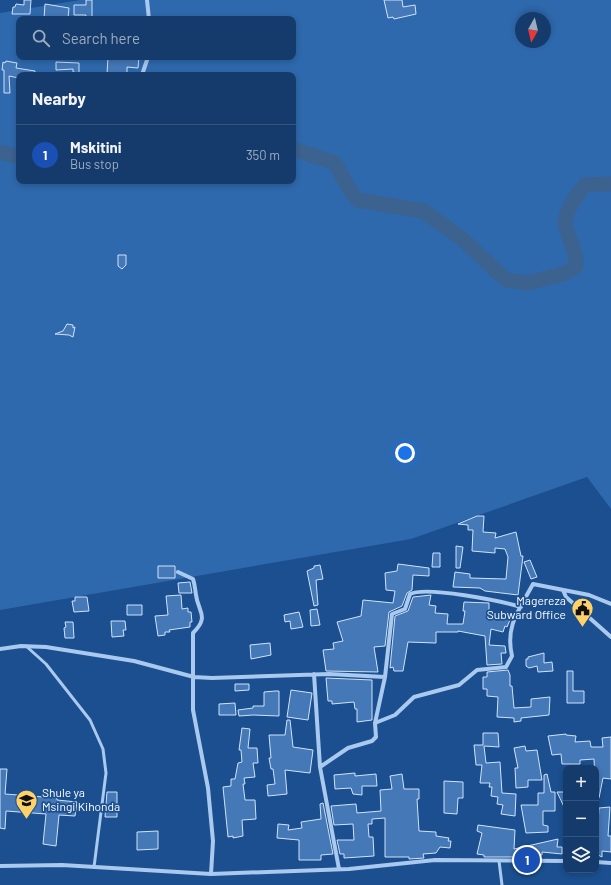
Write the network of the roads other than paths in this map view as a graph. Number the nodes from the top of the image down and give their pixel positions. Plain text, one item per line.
1 (147, 0) edge
2 (149, 16) edge
3 (147, 60) edge
4 (143, 72) edge
5 (178, 572) dead end
6 (563, 590) junction
7 (611, 604) edge
8 (521, 607) junction
9 (611, 637) edge
10 (26, 646) junction
11 (0, 650) edge
12 (314, 674) junction
13 (194, 677) junction
14 (384, 677) junction
15 (375, 723) junction
16 (320, 767) junction
17 (499, 861) junction
18 (563, 861) edge
19 (599, 862) edge
20 (611, 862) edge
21 (0, 866) edge
22 (94, 867) junction
23 (339, 869) junction
24 (211, 874) junction
25 (502, 885) edge

1 - 2 street
3 - 4 street
5 - 13 street
6 - 7 street
6 - 8 street
6 - 9 street
8 - 14 street
8 - 15 street
10 - 11 street
10 - 13 street
10 - 22 lane
12 - 13 street
12 - 14 street
12 - 16 street
13 - 24 street
14 - 15 street
15 - 16 street
16 - 23 street
17 - 18 street
17 - 23 street
17 - 25 lane
19 - 20 street
21 - 22 street
22 - 24 street
23 - 24 street

